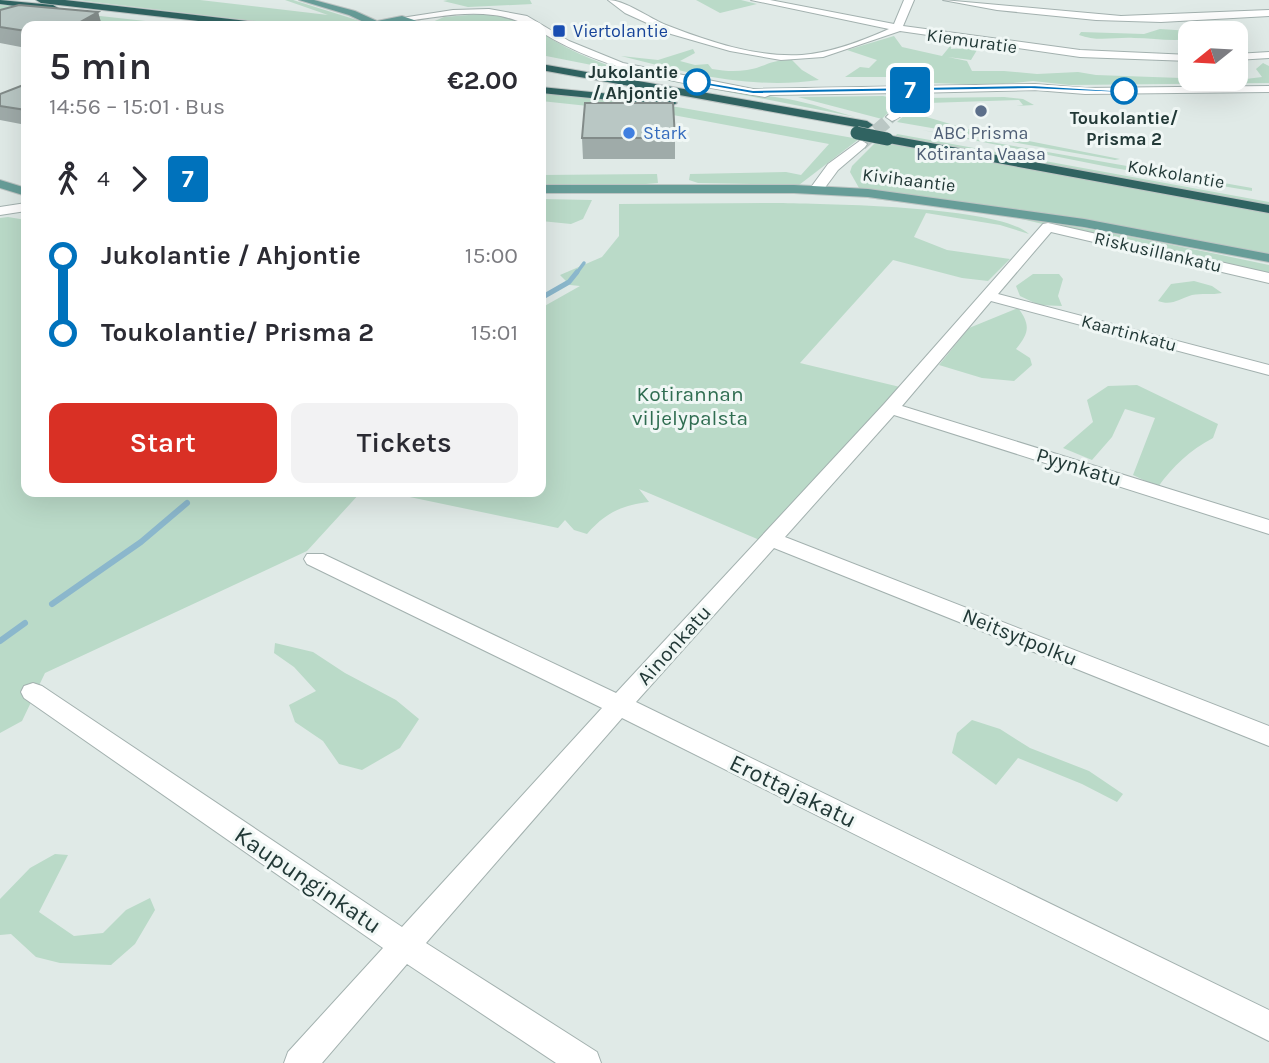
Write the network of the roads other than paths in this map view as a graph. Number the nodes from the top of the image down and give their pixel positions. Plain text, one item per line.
1 (41, 0) edge
2 (304, 0) edge
3 (613, 0) edge
4 (757, 0) edge
5 (909, 0) edge
6 (948, 0) edge
7 (1007, 0) edge
8 (0, 1) edge
9 (1227, 2) dead end
10 (996, 8) junction
11 (352, 13) junction
12 (456, 13) junction
13 (1256, 13) junction
14 (1269, 13) edge
15 (399, 19) junction
16 (170, 21) edge
17 (222, 21) edge
18 (367, 21) edge
19 (393, 21) edge
20 (415, 21) edge
21 (431, 21) edge
22 (531, 21) edge
23 (897, 29) junction
24 (546, 31) edge
25 (1269, 55) edge
26 (1248, 56) edge
27 (1178, 57) edge
28 (546, 58) edge
29 (546, 68) edge
30 (546, 76) edge
31 (1269, 89) edge
32 (546, 90) edge
33 (673, 90) junction
34 (906, 92) junction
35 (715, 107) junction
36 (891, 129) junction
37 (862, 134) junction
38 (21, 181) edge
39 (0, 182) edge
40 (546, 188) edge
41 (816, 190) junction
42 (21, 195) edge
43 (1269, 199) edge
44 (21, 200) edge
45 (0, 208) edge
46 (1269, 209) edge
47 (1048, 227) joint
48 (1269, 258) edge
49 (1269, 278) edge
50 (989, 296) junction
51 (1269, 370) edge
52 (890, 408) junction
53 (1269, 527) edge
54 (771, 539) junction
55 (316, 559) dead end
56 (33, 692) dead end
57 (619, 705) junction
58 (1269, 736) edge
59 (405, 946) junction
60 (1269, 1026) edge
61 (300, 1063) edge
62 (585, 1063) edge

1 - 17 highway
2 - 11 main road
3 - 23 street
4 - 23 street, Kiemuratie
5 - 23 street
6 - 10 street
7 - 10 street
8 - 16 highway
9 - 13 street
10 - 13 street
11 - 15 main road
11 - 18 main road
12 - 15 street
12 - 21 street
12 - 22 street
13 - 14 street
15 - 19 main road
15 - 20 main road
23 - 27 street, Kiemuratie
24 - 34 street
25 - 26 street
28 - 33 highway
29 - 33 highway, Kokkolantie
30 - 35 highway, Kokkolantie
31 - 34 street
32 - 35 highway
33 - 37 highway, Kokkolantie
34 - 36 street
35 - 37 highway, Kokkolantie
36 - 37 highway, Kokkolantie, bridge
36 - 43 highway, Kokkolantie
36 - 46 highway, Kokkolantie
37 - 41 street
38 - 39 main road
39 - 42 main road
40 - 41 main road, Kivihaantie
41 - 48 main road, Kivihaantie
44 - 45 street
47 - 49 street, Riskusillankatu
47 - 50 street, Ainonkatu
50 - 51 street, Kaartinkatu
50 - 52 street, Ainonkatu
52 - 53 street, Pyynkatu
52 - 54 street, Ainonkatu
54 - 57 street, Ainonkatu
54 - 58 street, Neitsytpolku
55 - 57 street, Erottajakatu
56 - 59 street, Kaupunginkatu
57 - 59 street, Ainonkatu
57 - 60 street, Erottajakatu
59 - 61 street, Ainonkatu
59 - 62 street, Kaupunginkatu

